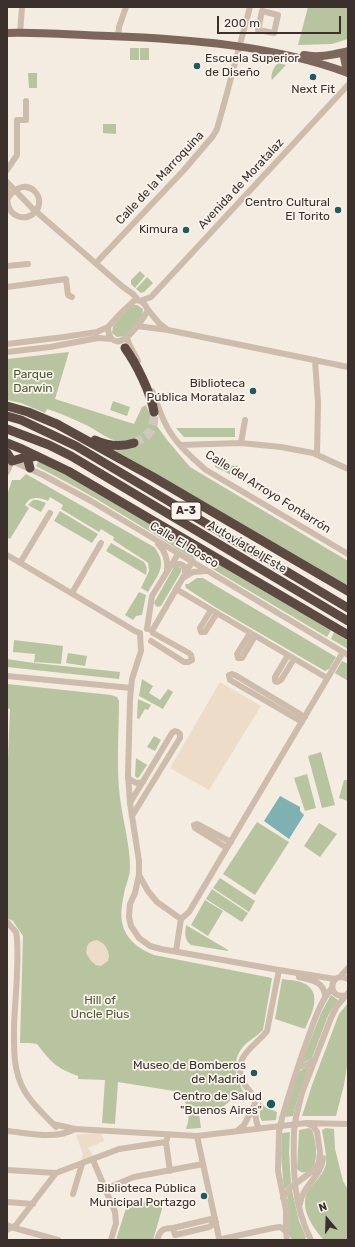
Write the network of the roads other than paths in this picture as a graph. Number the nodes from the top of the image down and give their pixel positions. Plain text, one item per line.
1 (22, 7) edge
2 (126, 7) edge
3 (250, 7) edge
4 (7, 28) edge
5 (20, 30) junction
6 (7, 33) edge
7 (118, 34) junction
8 (240, 44) junction
9 (346, 51) edge
10 (348, 74) edge
11 (348, 85) edge
12 (26, 101) dead end
13 (7, 170) edge
14 (7, 182) edge
15 (26, 186) junction
16 (7, 190) edge
17 (14, 190) junction
18 (7, 202) edge
19 (39, 202) junction
20 (35, 211) junction
21 (10, 215) edge
22 (26, 217) junction
23 (45, 219) junction
24 (96, 263) junction
25 (28, 264) dead end
26 (7, 266) edge
27 (7, 287) edge
28 (72, 297) dead end
29 (151, 297) junction
30 (137, 301) junction
31 (148, 309) junction
32 (137, 326) junction
33 (108, 327) junction
34 (168, 330) junction
35 (127, 338) junction
36 (115, 340) junction
37 (7, 344) edge
38 (125, 348) junction
39 (7, 352) edge
40 (137, 358) junction
41 (315, 360) junction
42 (348, 367) edge
43 (7, 406) edge
44 (154, 412) tunnel mouth
45 (7, 416) edge
46 (21, 420) junction
47 (245, 420) dead end
48 (55, 423) junction
49 (7, 429) edge
50 (7, 443) edge
51 (134, 443) tunnel mouth
52 (241, 443) junction
53 (95, 445) junction
54 (180, 445) junction
55 (317, 454) junction
56 (38, 456) junction
57 (9, 457) edge
58 (30, 468) junction
59 (348, 469) edge
60 (7, 472) edge
61 (126, 504) junction
62 (50, 513) dead end
63 (153, 539) junction
64 (101, 543) dead end
65 (218, 544) junction
66 (178, 554) junction
67 (348, 554) edge
68 (7, 555) edge
69 (192, 562) junction
70 (20, 563) junction
71 (169, 568) junction
72 (208, 571) junction
73 (183, 576) junction
74 (176, 589) junction
75 (348, 591) edge
76 (72, 594) junction
77 (151, 603) junction
78 (164, 608) junction
79 (348, 608) edge
80 (348, 621) edge
81 (151, 631) junction
82 (140, 633) junction
83 (348, 635) edge
84 (146, 641) junction
85 (346, 654) edge
86 (7, 676) edge
87 (327, 678) junction
88 (131, 688) junction
89 (303, 720) junction
90 (128, 778) junction
91 (143, 782) junction
92 (130, 803) junction
93 (132, 816) junction
94 (231, 842) junction
95 (227, 848) junction
96 (139, 874) junction
97 (181, 918) junction
98 (7, 922) edge
99 (176, 951) junction
100 (348, 968) edge
101 (279, 970) junction
102 (338, 978) junction
103 (348, 979) edge
104 (320, 984) junction
105 (332, 988) junction
106 (347, 994) edge
107 (326, 996) junction
108 (7, 1038) edge
109 (14, 1038) junction
110 (316, 1059) junction
111 (298, 1067) junction
112 (255, 1104) junction
113 (319, 1122) junction
114 (306, 1123) junction
115 (53, 1124) junction
116 (348, 1124) edge
117 (259, 1128) junction
118 (73, 1130) junction
119 (7, 1131) edge
120 (238, 1131) junction
121 (169, 1134) junction
122 (48, 1135) junction
123 (196, 1136) junction
124 (166, 1142) junction
125 (93, 1160) junction
126 (82, 1164) junction
127 (203, 1164) junction
128 (293, 1168) junction
129 (7, 1170) edge
130 (170, 1171) junction
131 (56, 1173) junction
132 (309, 1175) junction
133 (295, 1184) junction
134 (105, 1189) junction
135 (73, 1194) dead end
136 (283, 1198) junction
137 (7, 1202) edge
138 (33, 1204) junction
139 (299, 1208) junction
140 (216, 1220) junction
141 (8, 1227) edge
142 (173, 1228) junction
143 (209, 1228) junction
144 (286, 1231) junction
145 (218, 1232) junction
146 (175, 1238) edge
147 (311, 1239) edge
148 (58, 1240) edge
149 (111, 1240) edge
150 (157, 1240) edge
151 (222, 1240) edge
152 (287, 1240) edge

1 - 5 street
2 - 7 street
3 - 8 street, Calle de la Marroquina
4 - 5 main road
5 - 6 main road
5 - 7 main road
7 - 8 main road
8 - 9 main road
8 - 10 main road
8 - 24 street, Calle de la Marroquina
9 - 10 main road
11 - 29 street, Avenida de Moratalaz
12 - 13 street
14 - 15 street
14 - 17 street
15 - 17 street
15 - 19 street
16 - 18 street
17 - 18 street
17 - 20 street
18 - 21 street
19 - 20 street
19 - 23 street
20 - 22 street
20 - 23 street
21 - 22 street
22 - 23 street
23 - 24 street
24 - 30 street
25 - 26 street
27 - 28 street
29 - 30 street
29 - 31 street, Avenida de Moratalaz
30 - 31 street
30 - 33 street
31 - 32 street, Avenida de Moratalaz
31 - 34 street
32 - 34 street
32 - 35 street, Avenida de Moratalaz
33 - 36 street
33 - 37 street
34 - 41 street
35 - 36 street
35 - 40 street, Calle del Arroyo Fontarrón
36 - 38 street, Calle del Arroyo Fontarrón
36 - 39 street
38 - 40 street, Calle del Arroyo Fontarrón
38 - 44 highway
40 - 54 street, Calle del Arroyo Fontarrón
41 - 42 street
41 - 55 street
43 - 48 highway
45 - 46 highway, Autovía del Este / A-3
46 - 53 highway
46 - 79 highway, Autovía del Este / A-3
47 - 52 street
48 - 51 highway
48 - 53 highway
49 - 65 highway, Autovía del Este / A-3
50 - 56 highway
52 - 54 street
52 - 55 street
53 - 75 highway
54 - 67 street, Calle del Arroyo Fontarrón
55 - 59 street
56 - 57 highway
56 - 58 highway
56 - 61 highway
57 - 58 street, Calle El Bosco
57 - 60 street
58 - 63 street, Calle El Bosco
61 - 65 highway
61 - 83 highway
62 - 70 street
63 - 66 street, Calle El Bosco
63 - 71 street
64 - 76 street
65 - 80 highway, Autovía del Este / A-3
66 - 69 street, Calle El Bosco
66 - 71 street
68 - 70 street
69 - 72 street, Calle El Bosco
69 - 73 street
70 - 76 street
71 - 73 street
71 - 77 street
72 - 73 street
72 - 85 street, Calle El Bosco
73 - 74 street
74 - 78 street
74 - 87 street
76 - 82 street
77 - 78 street
77 - 81 street
78 - 81 street
81 - 82 street
81 - 84 street
81 - 84 street
82 - 84 street
84 - 88 street
85 - 87 street
86 - 88 street
87 - 89 street
88 - 90 street
89 - 89 street
89 - 94 street
90 - 91 street
90 - 92 street
91 - 92 street
91 - 93 street
92 - 93 street
93 - 96 street
94 - 95 street
94 - 95 street
95 - 97 street
96 - 97 street
96 - 99 street
97 - 99 street
98 - 109 street
99 - 101 street
100 - 102 street
101 - 102 street
101 - 104 street
101 - 112 street
102 - 103 street
102 - 105 street
104 - 105 street
104 - 107 street
105 - 106 street
105 - 107 street
106 - 110 street
107 - 111 street
108 - 109 street
109 - 115 street
110 - 111 street
110 - 128 street, bridge
111 - 136 street, bridge
112 - 117 street
112 - 120 street
113 - 114 street
113 - 116 street
113 - 139 street
114 - 117 street
114 - 132 street
115 - 118 street
115 - 122 street
117 - 120 street
118 - 121 street
118 - 122 street
119 - 122 street
120 - 123 street
121 - 123 street
121 - 124 street
123 - 127 street
124 - 125 street
124 - 130 street
125 - 126 street
125 - 134 street
126 - 131 street
126 - 135 street
127 - 130 street
127 - 140 street
128 - 132 street
128 - 133 street
129 - 131 street
130 - 134 street
131 - 138 street
132 - 133 street
133 - 136 street
133 - 139 street
134 - 149 street
136 - 144 street
137 - 138 street
138 - 141 street
139 - 147 street
140 - 142 street
140 - 143 street
140 - 145 street
141 - 148 street
142 - 146 street
142 - 150 street
143 - 145 street
143 - 146 street
144 - 151 street
144 - 152 street
145 - 151 street

